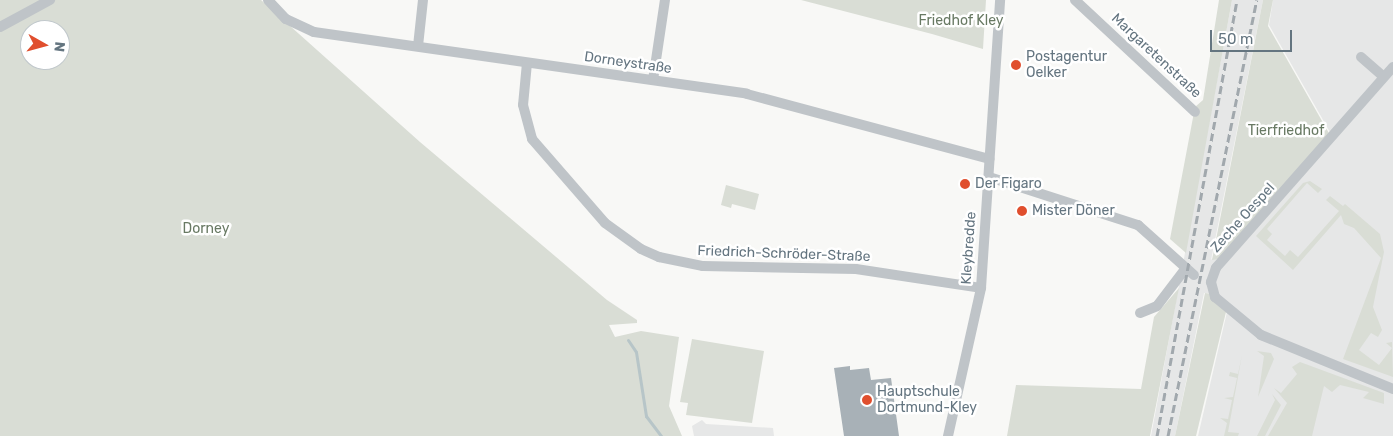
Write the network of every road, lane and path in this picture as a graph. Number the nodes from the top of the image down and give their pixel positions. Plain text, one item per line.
1 (50, 0) edge
2 (268, 0) edge
3 (423, 0) edge
4 (665, 0) edge
5 (1000, 0) edge
6 (1075, 0) edge
7 (0, 28) edge
8 (418, 46) junction
9 (1361, 57) dead end
10 (527, 64) junction
11 (1393, 67) edge
12 (1384, 77) junction
13 (653, 80) junction
14 (1195, 112) dead end
15 (989, 159) junction
16 (989, 177) junction
17 (981, 288) junction
18 (1140, 313) dead end
19 (1393, 389) edge
20 (948, 436) edge

1 - 7 street
2 - 8 street, Dorneystraße
3 - 8 street
4 - 13 street
5 - 15 street, Kleybredde
6 - 14 street, Margaretenstraße
8 - 10 street, Dorneystraße
9 - 12 street
10 - 13 street, Dorneystraße
10 - 17 street, Friedrich-Schröder-Straße
11 - 12 street, Zeche Oespel
12 - 19 street, Zeche Oespel
13 - 15 street, Dorneystraße
15 - 16 street, Kleybredde
16 - 17 street, Kleybredde
16 - 18 street
17 - 20 street, Kleybredde

